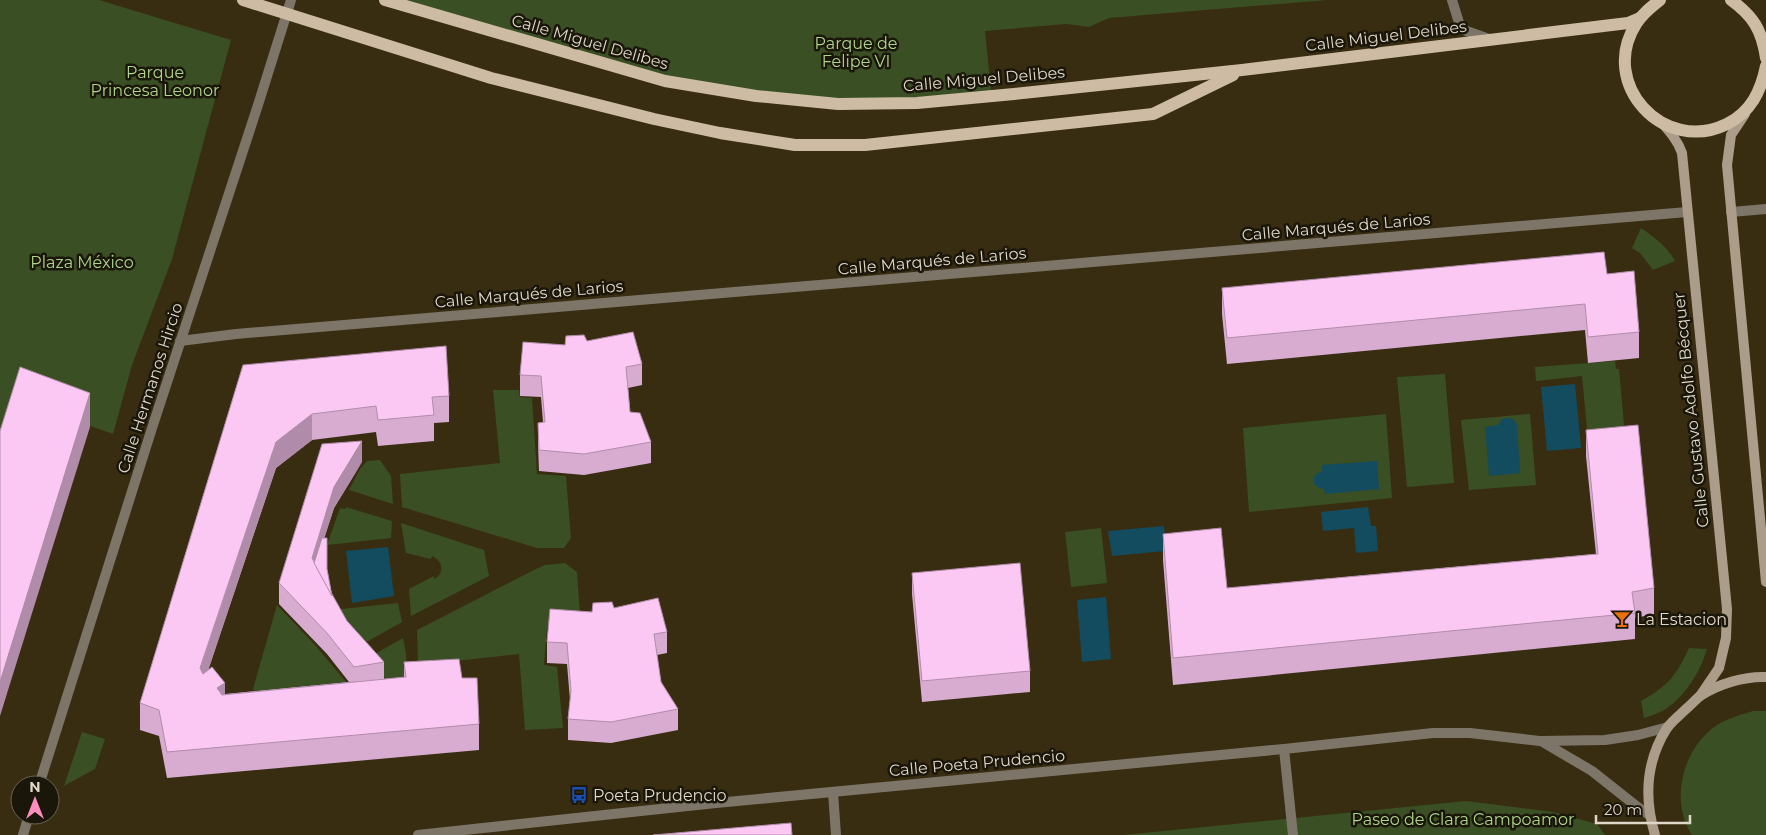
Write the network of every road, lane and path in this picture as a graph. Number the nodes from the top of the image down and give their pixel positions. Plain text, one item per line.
1 (243, 0) edge
2 (291, 0) edge
3 (385, 0) edge
4 (1452, 0) edge
5 (1660, 0) edge
6 (1736, 3) edge
7 (1647, 9) edge
8 (287, 13) junction
9 (1760, 22) edge
10 (1596, 26) junction
11 (1489, 39) junction
12 (1627, 44) junction
13 (1766, 58) edge
14 (1766, 66) edge
15 (1242, 70) junction
16 (1764, 82) edge
17 (1748, 110) junction
18 (1659, 121) junction
19 (1766, 209) edge
20 (1687, 212) junction
21 (1731, 212) junction
22 (180, 341) junction
23 (1766, 582) edge
24 (1766, 677) edge
25 (1700, 696) junction
26 (1668, 727) junction
27 (1540, 741) junction
28 (1284, 750) junction
29 (42, 775) edge
30 (833, 792) junction
31 (1649, 815) junction
32 (418, 835) edge
33 (836, 835) edge
34 (1293, 835) edge
35 (1655, 835) edge

1 - 8 main road
2 - 8 street, Calle Hermanos Hircio
3 - 15 main road, Calle Miguel Delibes
4 - 11 street
5 - 7 main road, Calle Gustavo Adolfo Bécquer
6 - 9 main road
7 - 10 main road, Calle Miguel Delibes
7 - 12 main road, Calle Gustavo Adolfo Bécquer
8 - 15 main road
8 - 22 street, Calle Hermanos Hircio
9 - 13 main road
10 - 11 main road, Calle Miguel Delibes
10 - 12 main road
11 - 15 main road, Calle Miguel Delibes
12 - 18 main road, Calle Gustavo Adolfo Bécquer
14 - 16 main road, Calle Gustavo Adolfo Bécquer
16 - 17 main road, Calle Gustavo Adolfo Bécquer
17 - 18 main road, Calle Gustavo Adolfo Bécquer
17 - 21 main road, Calle Gustavo Adolfo Bécquer
18 - 20 main road, Calle Gustavo Adolfo Bécquer
19 - 21 street
20 - 22 street, Calle Marqués de Larios
20 - 25 main road, Calle Gustavo Adolfo Bécquer
21 - 23 main road, Calle Gustavo Adolfo Bécquer
22 - 29 street, Calle Hermanos Hircio
24 - 25 main road
25 - 26 main road
26 - 27 street, Calle Poeta Prudencio
26 - 31 main road
27 - 28 street, Calle Poeta Prudencio
27 - 31 street, Calle Poeta Prudencio
28 - 30 street, Calle Poeta Prudencio
28 - 34 street
30 - 32 street, Calle Poeta Prudencio
30 - 33 street
31 - 35 main road

